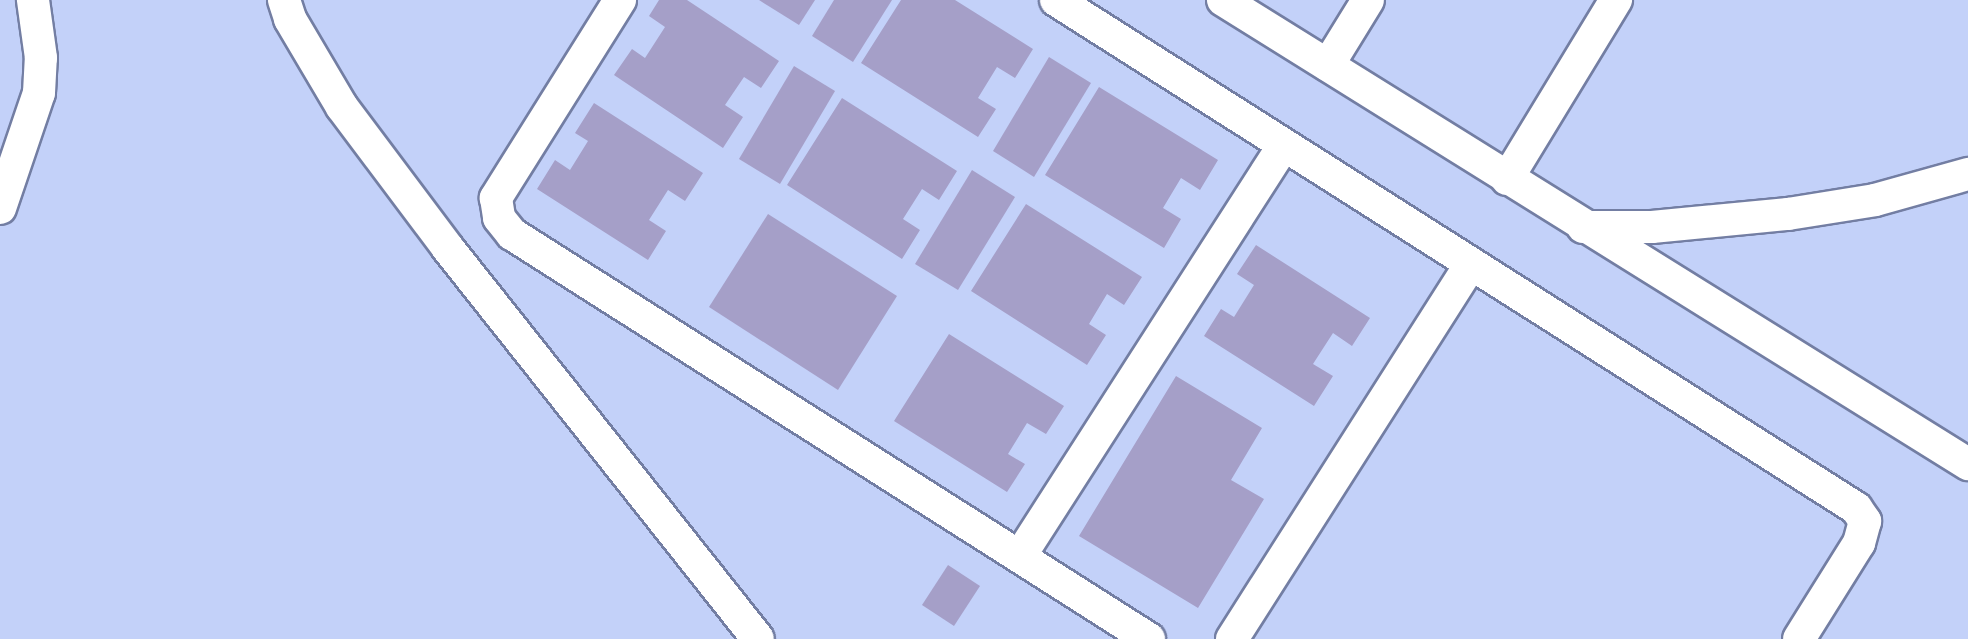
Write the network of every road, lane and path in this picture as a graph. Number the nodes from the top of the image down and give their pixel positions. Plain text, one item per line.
1 (33, 0) edge
2 (284, 0) edge
3 (620, 0) edge
4 (1056, 0) edge
5 (1223, 0) edge
6 (1367, 0) edge
7 (1616, 0) edge
8 (1328, 65) junction
9 (1284, 145) junction
10 (1968, 174) edge
11 (1507, 179) junction
12 (0, 208) edge
13 (1583, 227) junction
14 (1471, 264) junction
15 (1968, 464) edge
16 (1020, 556) junction
17 (758, 639) edge
18 (1149, 639) edge
19 (1232, 639) edge
20 (1799, 639) edge

1 - 12 street
2 - 17 street
3 - 16 street
4 - 9 street
5 - 8 street
6 - 8 street
7 - 11 street
8 - 11 street
9 - 14 street
9 - 16 street
10 - 13 street
11 - 13 street
13 - 15 street
14 - 19 street
14 - 20 street
16 - 18 street

